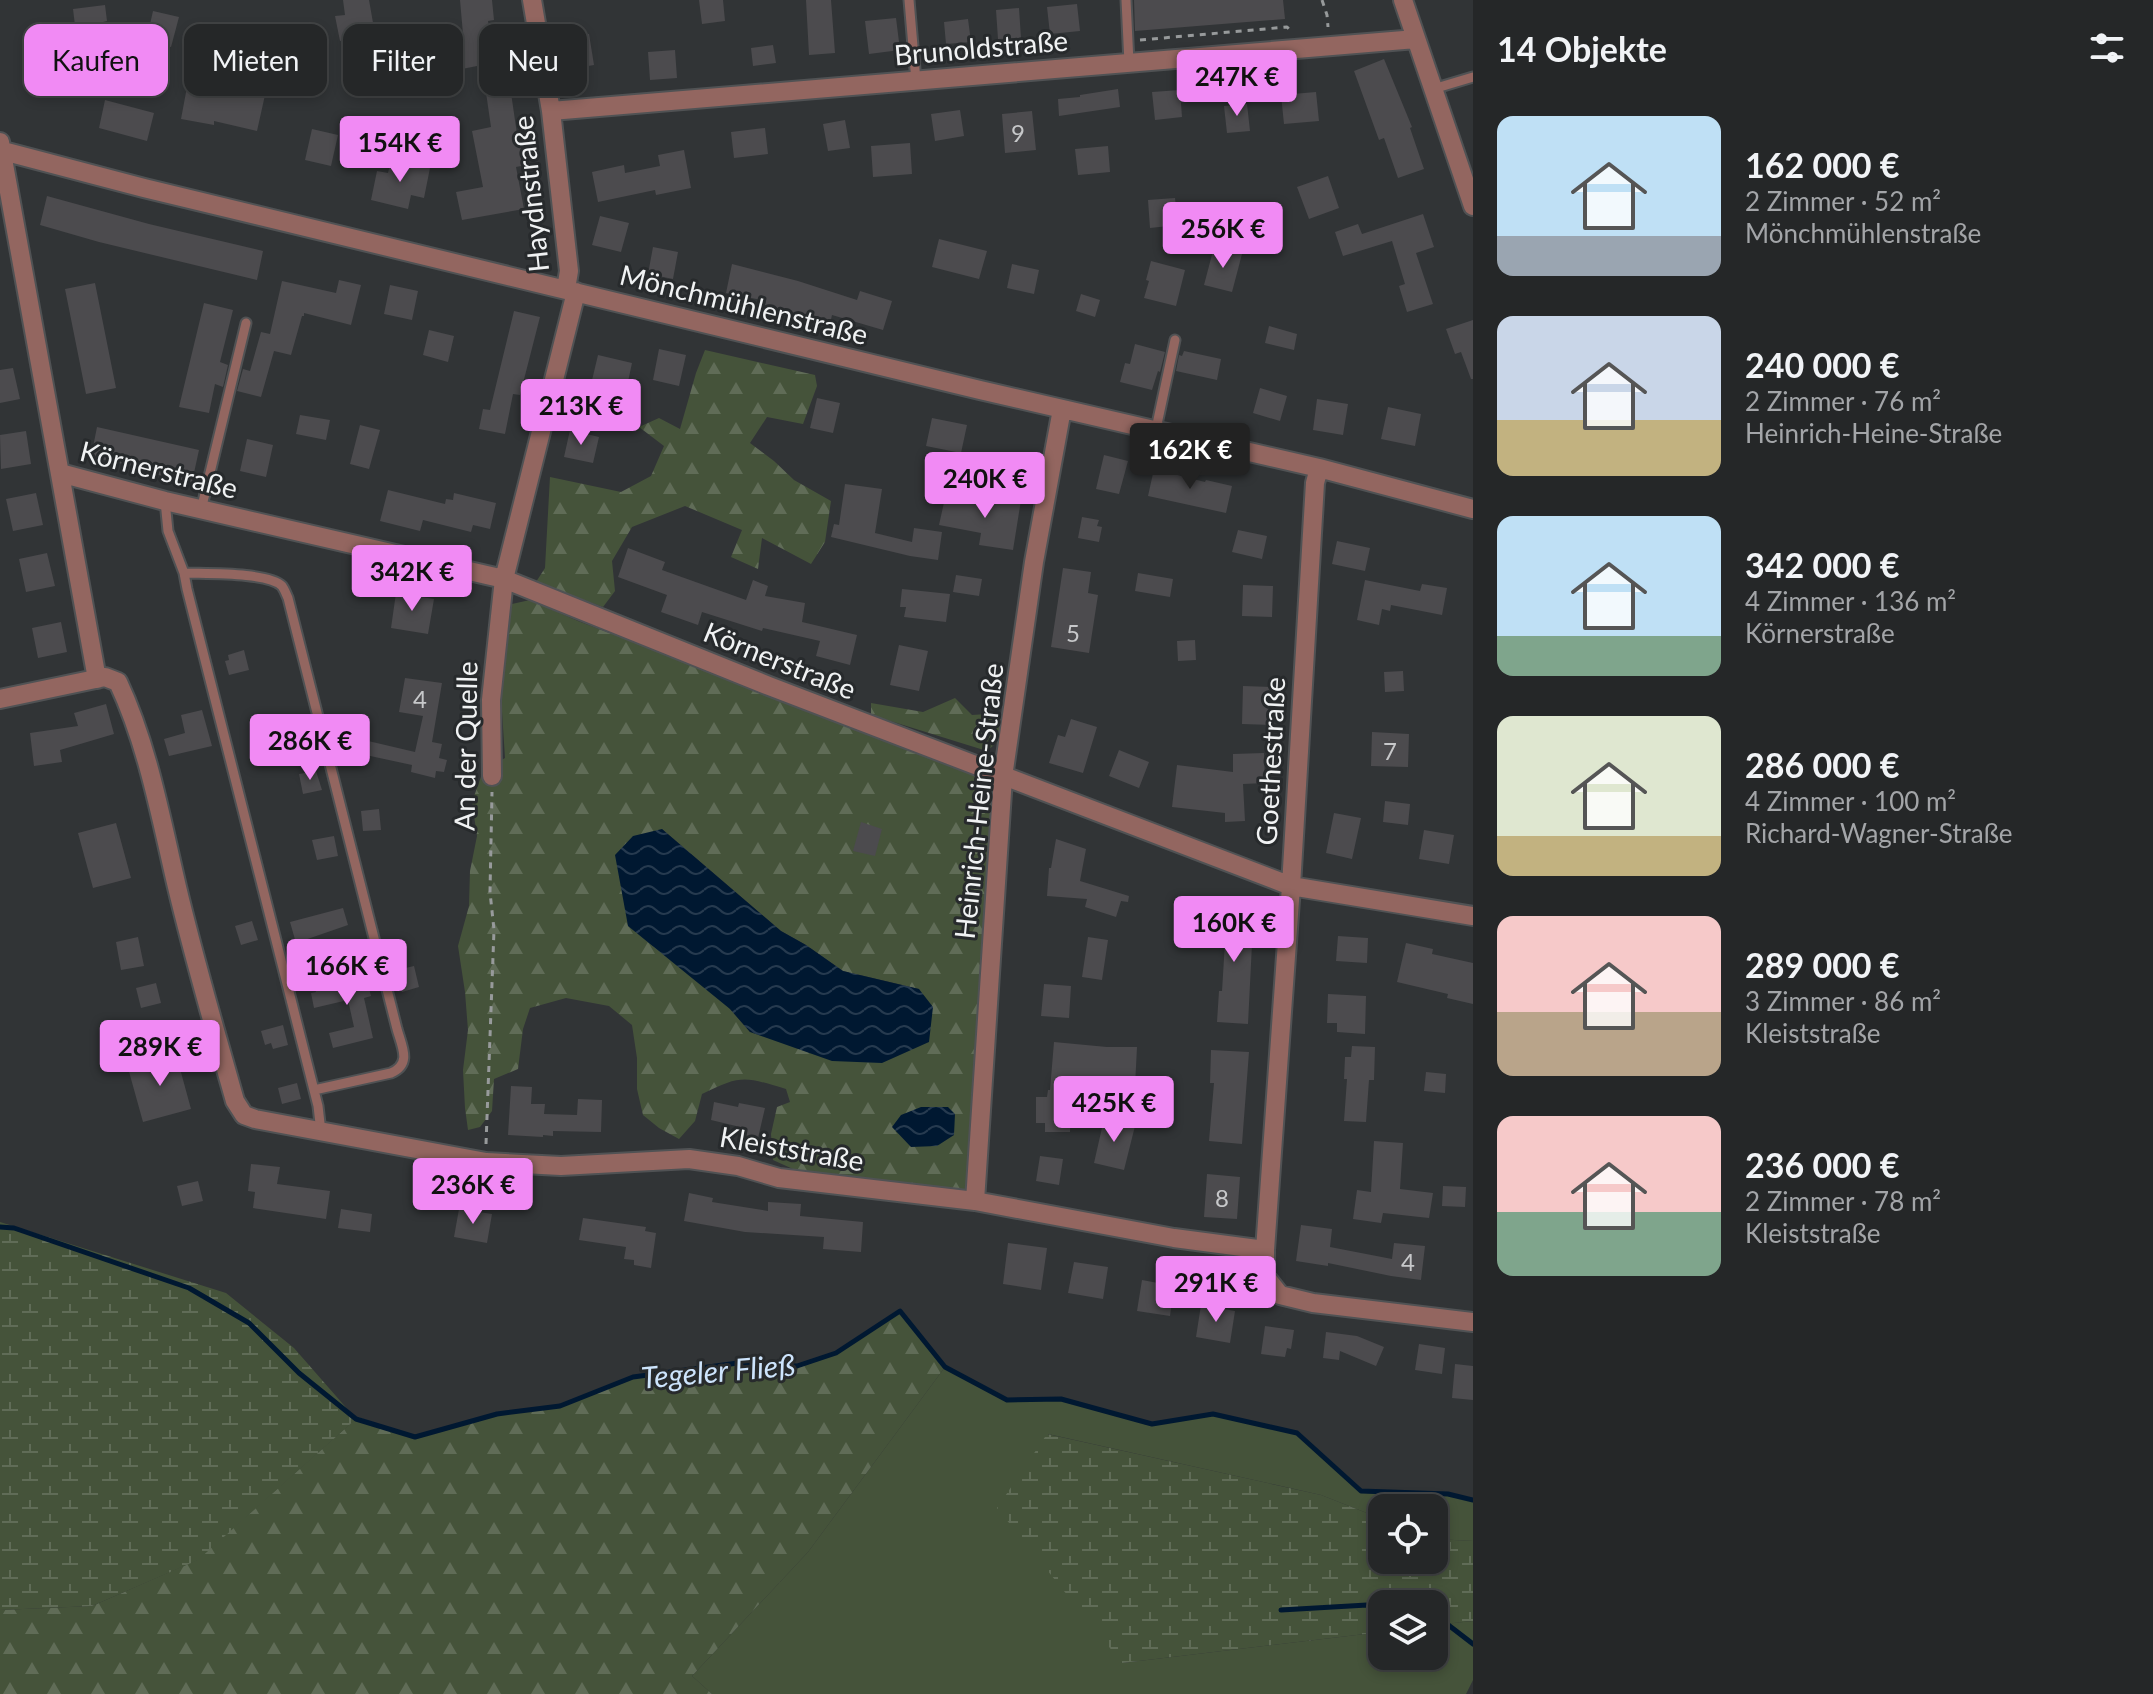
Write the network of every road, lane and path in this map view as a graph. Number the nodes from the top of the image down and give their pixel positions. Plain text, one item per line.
1 (532, 0) edge
2 (909, 0) edge
3 (1126, 0) edge
4 (1322, 0) edge
5 (1403, 0) edge
6 (1328, 32) dead end
7 (1416, 39) junction
8 (1129, 63) junction
9 (1473, 77) edge
10 (916, 81) junction
11 (1433, 89) junction
12 (551, 111) junction
13 (1, 146) edge
14 (1473, 206) edge
15 (571, 290) junction
16 (246, 323) dead end
17 (1175, 340) dead end
18 (1062, 409) junction
19 (1156, 429) junction
20 (1319, 468) junction
21 (60, 473) junction
22 (165, 501) junction
23 (1473, 509) edge
24 (201, 510) junction
25 (184, 573) junction
26 (504, 579) junction
27 (97, 679) junction
28 (0, 699) edge
29 (492, 776) joint
30 (1003, 777) junction
31 (1291, 886) junction
32 (1473, 916) edge
33 (314, 1090) junction
34 (321, 1132) junction
35 (486, 1162) junction
36 (975, 1201) junction
37 (1265, 1250) junction
38 (1473, 1322) edge

1 - 12 street, Haydnstraße
2 - 10 lane
3 - 8 lane
4 - 6 path
5 - 7 street
7 - 8 street, Brunoldstraße
7 - 11 street
8 - 10 street, Brunoldstraße
9 - 11 lane
10 - 12 street, Brunoldstraße
11 - 14 street
12 - 15 street, Haydnstraße
13 - 15 street, Mönchmühlenstraße
13 - 21 street
15 - 18 street, Mönchmühlenstraße
15 - 26 street, An der Quelle
16 - 24 lane
17 - 19 lane
18 - 19 street, Mönchmühlenstraße
18 - 30 street, Heinrich-Heine-Straße
19 - 20 street, Mönchmühlenstraße
20 - 23 street, Mönchmühlenstraße
20 - 31 street, Goethestraße
21 - 22 street, Körnerstraße
21 - 27 street
22 - 24 street, Körnerstraße
22 - 25 lane
24 - 26 street, Körnerstraße
25 - 33 lane
25 - 33 lane
26 - 29 street, An der Quelle
26 - 30 street, Körnerstraße
27 - 28 street
27 - 34 street, Kleiststraße
29 - 35 path, An der Quelle
30 - 31 street, Körnerstraße
30 - 36 street, Heinrich-Heine-Straße
31 - 32 street, Körnerstraße
31 - 37 street, Goethestraße
33 - 34 lane
34 - 35 street, Kleiststraße
35 - 36 street, Kleiststraße
36 - 37 street, Kleiststraße
37 - 38 street

